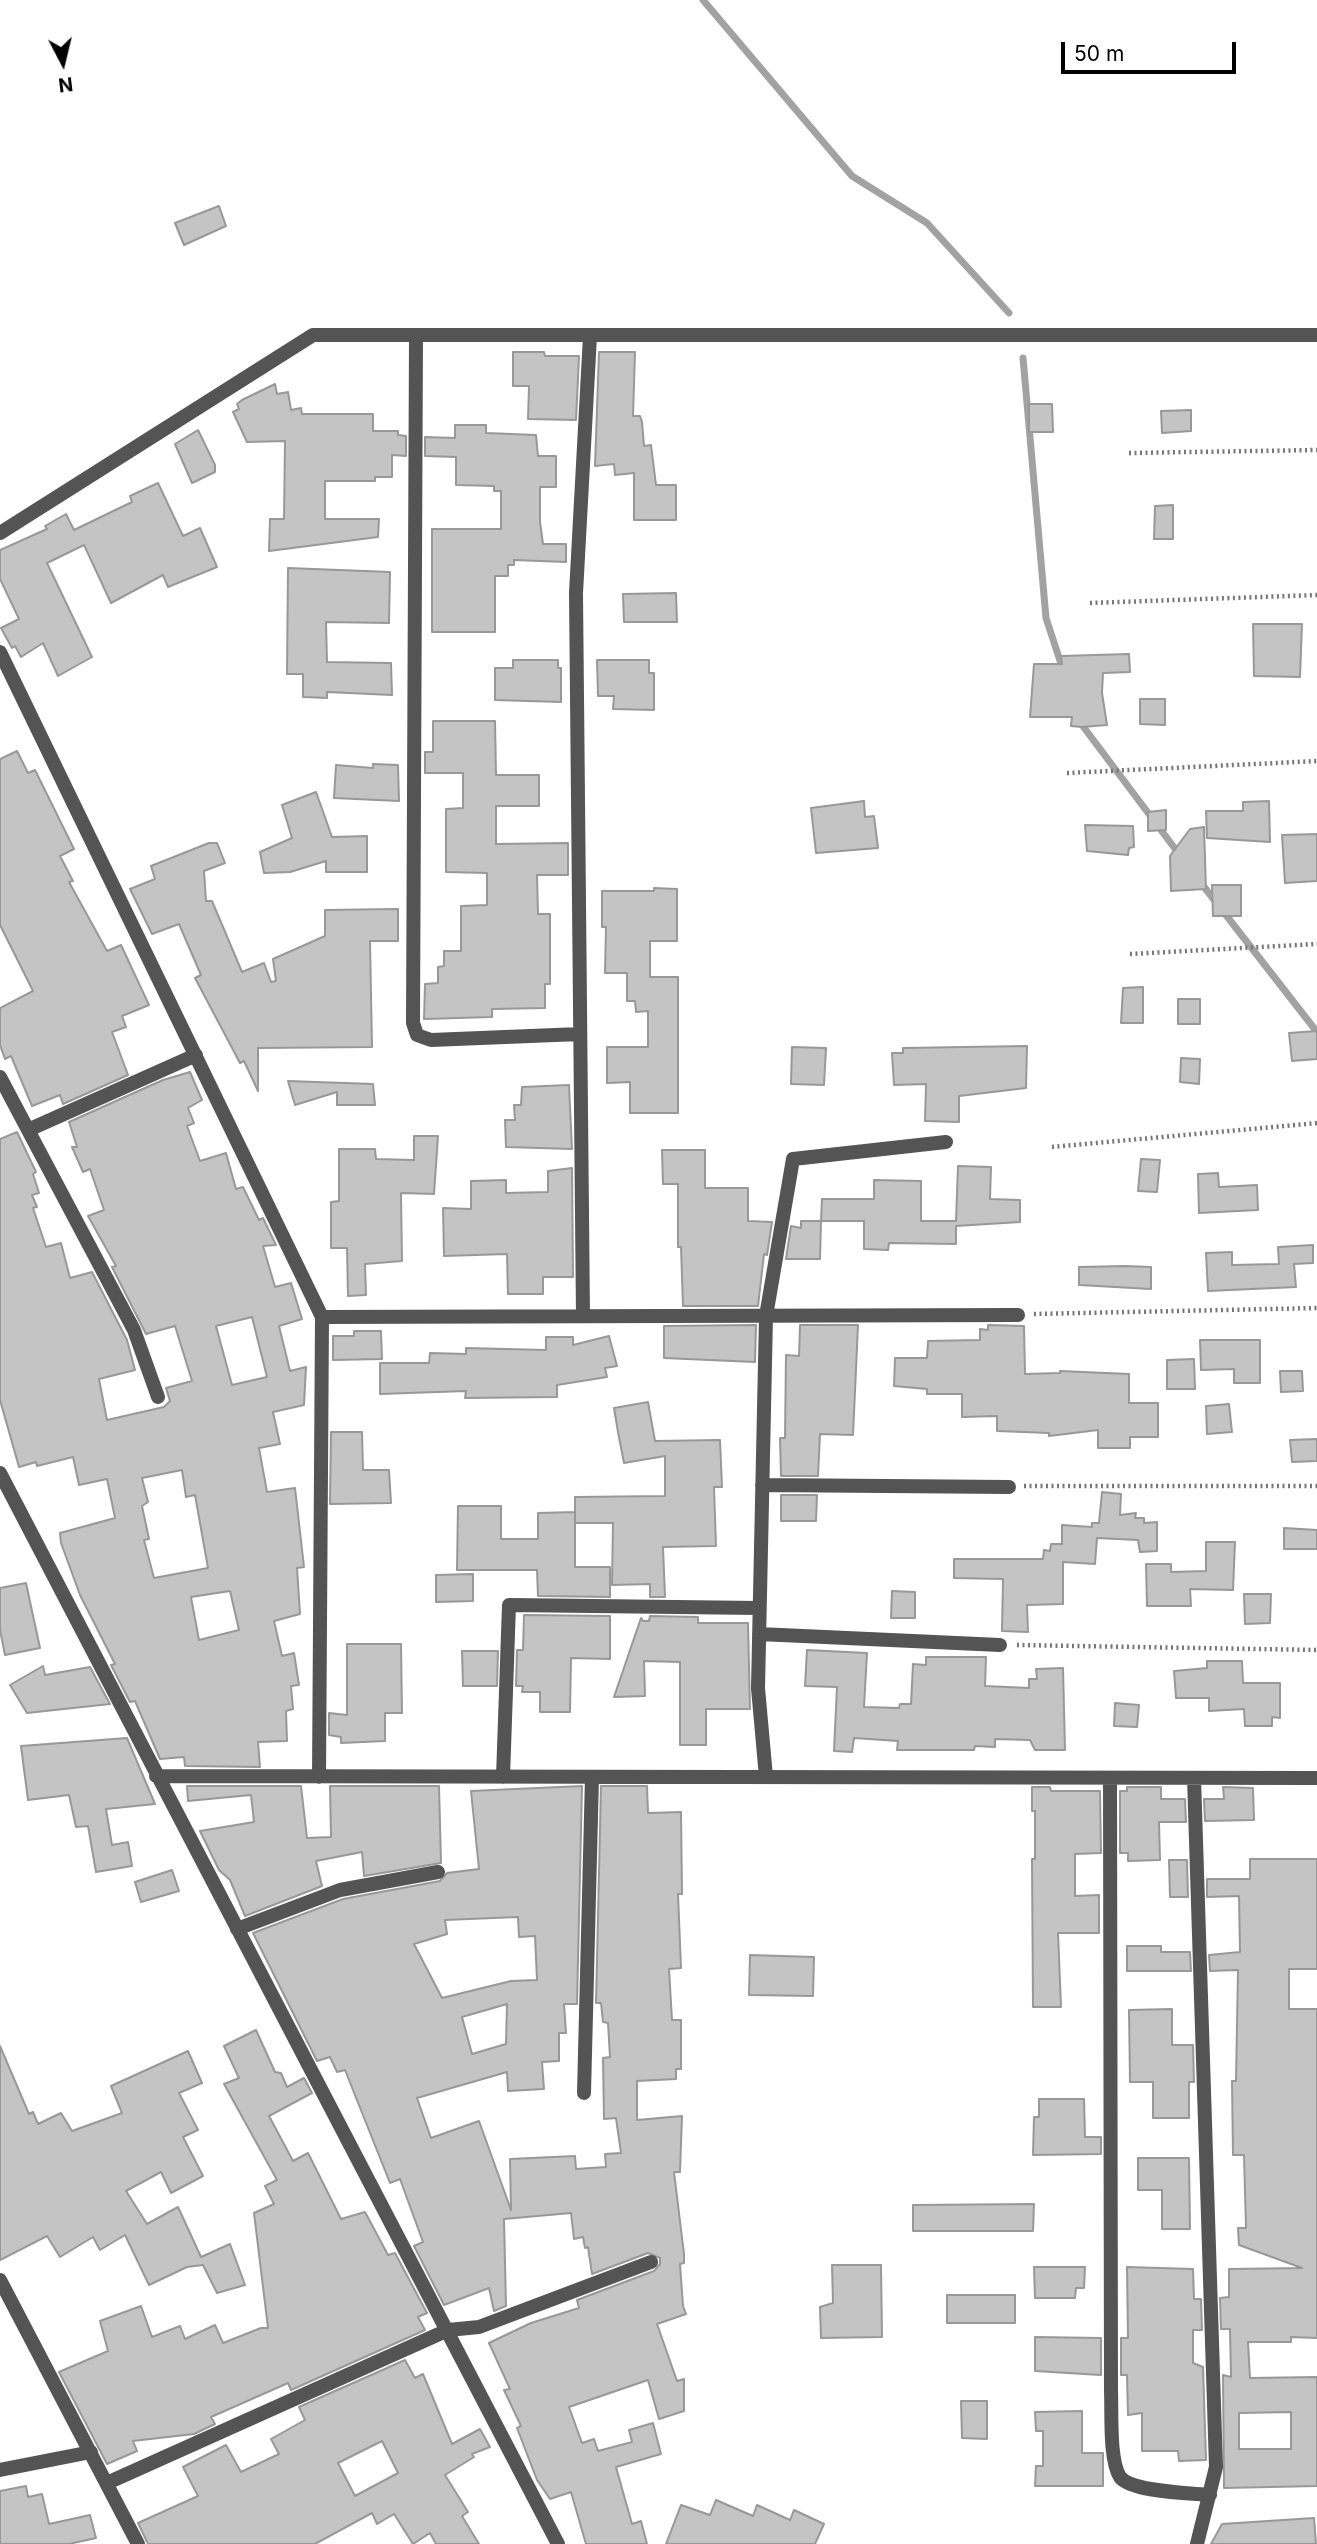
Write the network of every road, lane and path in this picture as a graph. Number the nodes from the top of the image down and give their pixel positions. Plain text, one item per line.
1 (1317, 335) edge
2 (416, 336) junction
3 (590, 336) junction
4 (1317, 450) edge
5 (1129, 453) dead end
6 (0, 533) edge
7 (1317, 594) edge
8 (1090, 603) dead end
9 (0, 652) edge
10 (1317, 761) edge
11 (1068, 773) dead end
12 (1317, 944) edge
13 (1130, 954) dead end
14 (580, 1034) junction
15 (195, 1055) junction
16 (0, 1077) edge
17 (1317, 1123) edge
18 (27, 1130) junction
19 (946, 1142) dead end
20 (1052, 1147) dead end
21 (1317, 1308) edge
22 (1018, 1315) joint
23 (583, 1316) junction
24 (765, 1316) junction
25 (323, 1317) junction
26 (158, 1397) dead end
27 (0, 1472) edge
28 (762, 1485) junction
29 (1009, 1486) joint
30 (1317, 1486) edge
31 (759, 1608) junction
32 (759, 1634) junction
33 (1000, 1645) joint
34 (1317, 1650) edge
35 (156, 1776) junction
36 (319, 1777) junction
37 (503, 1777) junction
38 (592, 1777) junction
39 (766, 1777) junction
40 (1110, 1778) junction
41 (1194, 1778) junction
42 (1317, 1779) edge
43 (438, 1872) dead end
44 (237, 1929) junction
45 (584, 2093) dead end
46 (651, 2262) dead end
47 (2, 2289) edge
48 (448, 2330) junction
49 (90, 2452) junction
50 (0, 2470) edge
51 (107, 2483) junction
52 (1210, 2495) junction
53 (138, 2544) edge
54 (558, 2544) edge
55 (1197, 2544) edge

1 - 3 street
2 - 3 street
2 - 6 street
2 - 14 street
3 - 14 street
4 - 5 path
7 - 8 path
9 - 15 street
10 - 11 path
12 - 13 path
14 - 23 street
15 - 18 street
15 - 25 street
16 - 18 street
17 - 20 path
18 - 26 street
19 - 24 street
21 - 22 path
22 - 24 street
23 - 24 street
23 - 25 street
24 - 28 street
25 - 36 street
27 - 35 street
28 - 29 street
28 - 31 street
29 - 30 path
31 - 32 street
31 - 37 street
32 - 33 street
32 - 39 street
33 - 34 path
35 - 36 street
35 - 44 street
36 - 37 street
37 - 38 street
38 - 39 street
38 - 45 street
39 - 40 street
40 - 41 street
40 - 52 street
41 - 42 street
41 - 52 street
43 - 44 street
44 - 48 street
46 - 48 street
47 - 49 street
48 - 51 street
48 - 54 street
49 - 50 street
49 - 51 street
51 - 53 street
52 - 55 street

